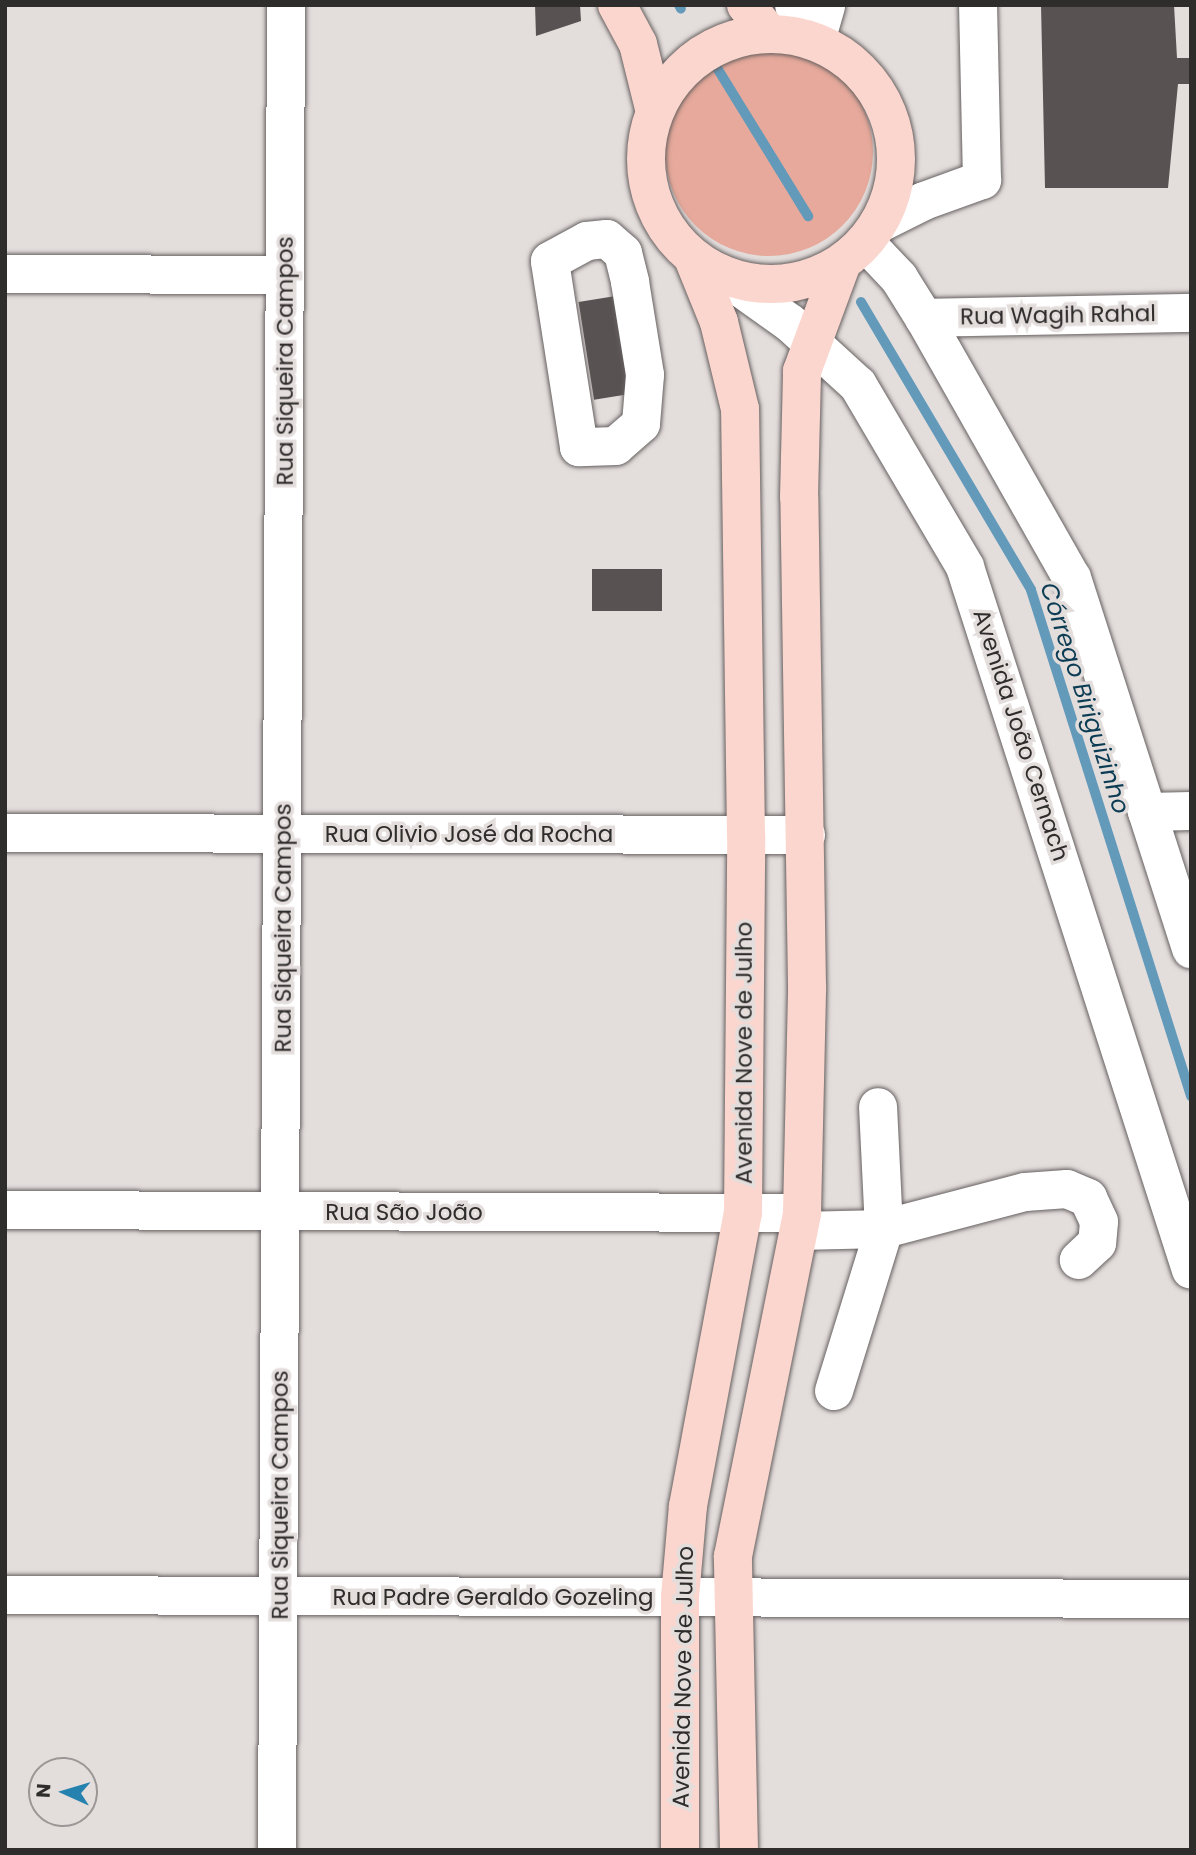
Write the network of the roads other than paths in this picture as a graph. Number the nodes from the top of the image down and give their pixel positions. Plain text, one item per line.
1 (286, 5) edge
2 (617, 5) edge
3 (827, 5) edge
4 (978, 5) edge
5 (785, 24) edge
6 (654, 108) junction
7 (862, 243) junction
8 (550, 261) joint
9 (709, 267) junction
10 (5, 274) edge
11 (285, 275) junction
12 (1191, 313) edge
13 (924, 318) junction
14 (811, 341) junction
15 (1191, 811) edge
16 (1147, 812) junction
17 (5, 833) edge
18 (283, 834) junction
19 (746, 835) junction
20 (806, 835) junction
21 (1191, 948) edge
22 (878, 1107) dead end
23 (5, 1210) edge
24 (282, 1211) junction
25 (743, 1213) junction
26 (800, 1222) junction
27 (884, 1229) junction
28 (1079, 1260) dead end
29 (1191, 1270) edge
30 (834, 1391) dead end
31 (5, 1595) edge
32 (280, 1596) junction
33 (680, 1597) junction
34 (731, 1598) junction
35 (1191, 1600) edge
36 (277, 1850) edge
37 (680, 1850) edge
38 (739, 1850) edge

1 - 11 street, Rua Siqueira Campos
2 - 6 main road
3 - 5 street
4 - 7 street
5 - 6 main road
5 - 7 main road, Avenida Nove de Julho
6 - 9 main road
7 - 9 main road
7 - 13 street
7 - 14 main road, Avenida Nove de Julho
8 - 8 street
9 - 14 street, Avenida João Cernach
9 - 19 main road, Avenida Nove de Julho
10 - 11 street
11 - 18 street, Rua Siqueira Campos
12 - 13 street, Rua Wagih Rahal
13 - 16 street
14 - 20 main road, Avenida Nove de Julho
14 - 29 street, Avenida João Cernach
15 - 16 street
16 - 21 street
17 - 18 street, Rua Olivio José da Rocha
18 - 19 street, Rua Olivio José da Rocha
18 - 24 street, Rua Siqueira Campos
19 - 20 street, Rua Olivio José da Rocha
19 - 25 main road, Avenida Nove de Julho
20 - 26 main road, Avenida Nove de Julho
22 - 27 street
23 - 24 street, Rua São João
24 - 25 street, Rua São João
24 - 32 street, Rua Siqueira Campos
25 - 26 street, Rua São João
25 - 33 main road, Avenida Nove de Julho
26 - 27 street, Rua São João
26 - 34 main road, Avenida Nove de Julho
27 - 28 street, Rua São João
27 - 30 street
31 - 32 street, Rua Padre Geraldo Gozeling
32 - 33 street, Rua Padre Geraldo Gozeling
32 - 36 street, Rua Siqueira Campos
33 - 34 street, Rua Padre Geraldo Gozeling
33 - 37 main road, Avenida Nove de Julho
34 - 35 street, Rua Padre Geraldo Gozeling
34 - 38 main road, Avenida Nove de Julho

